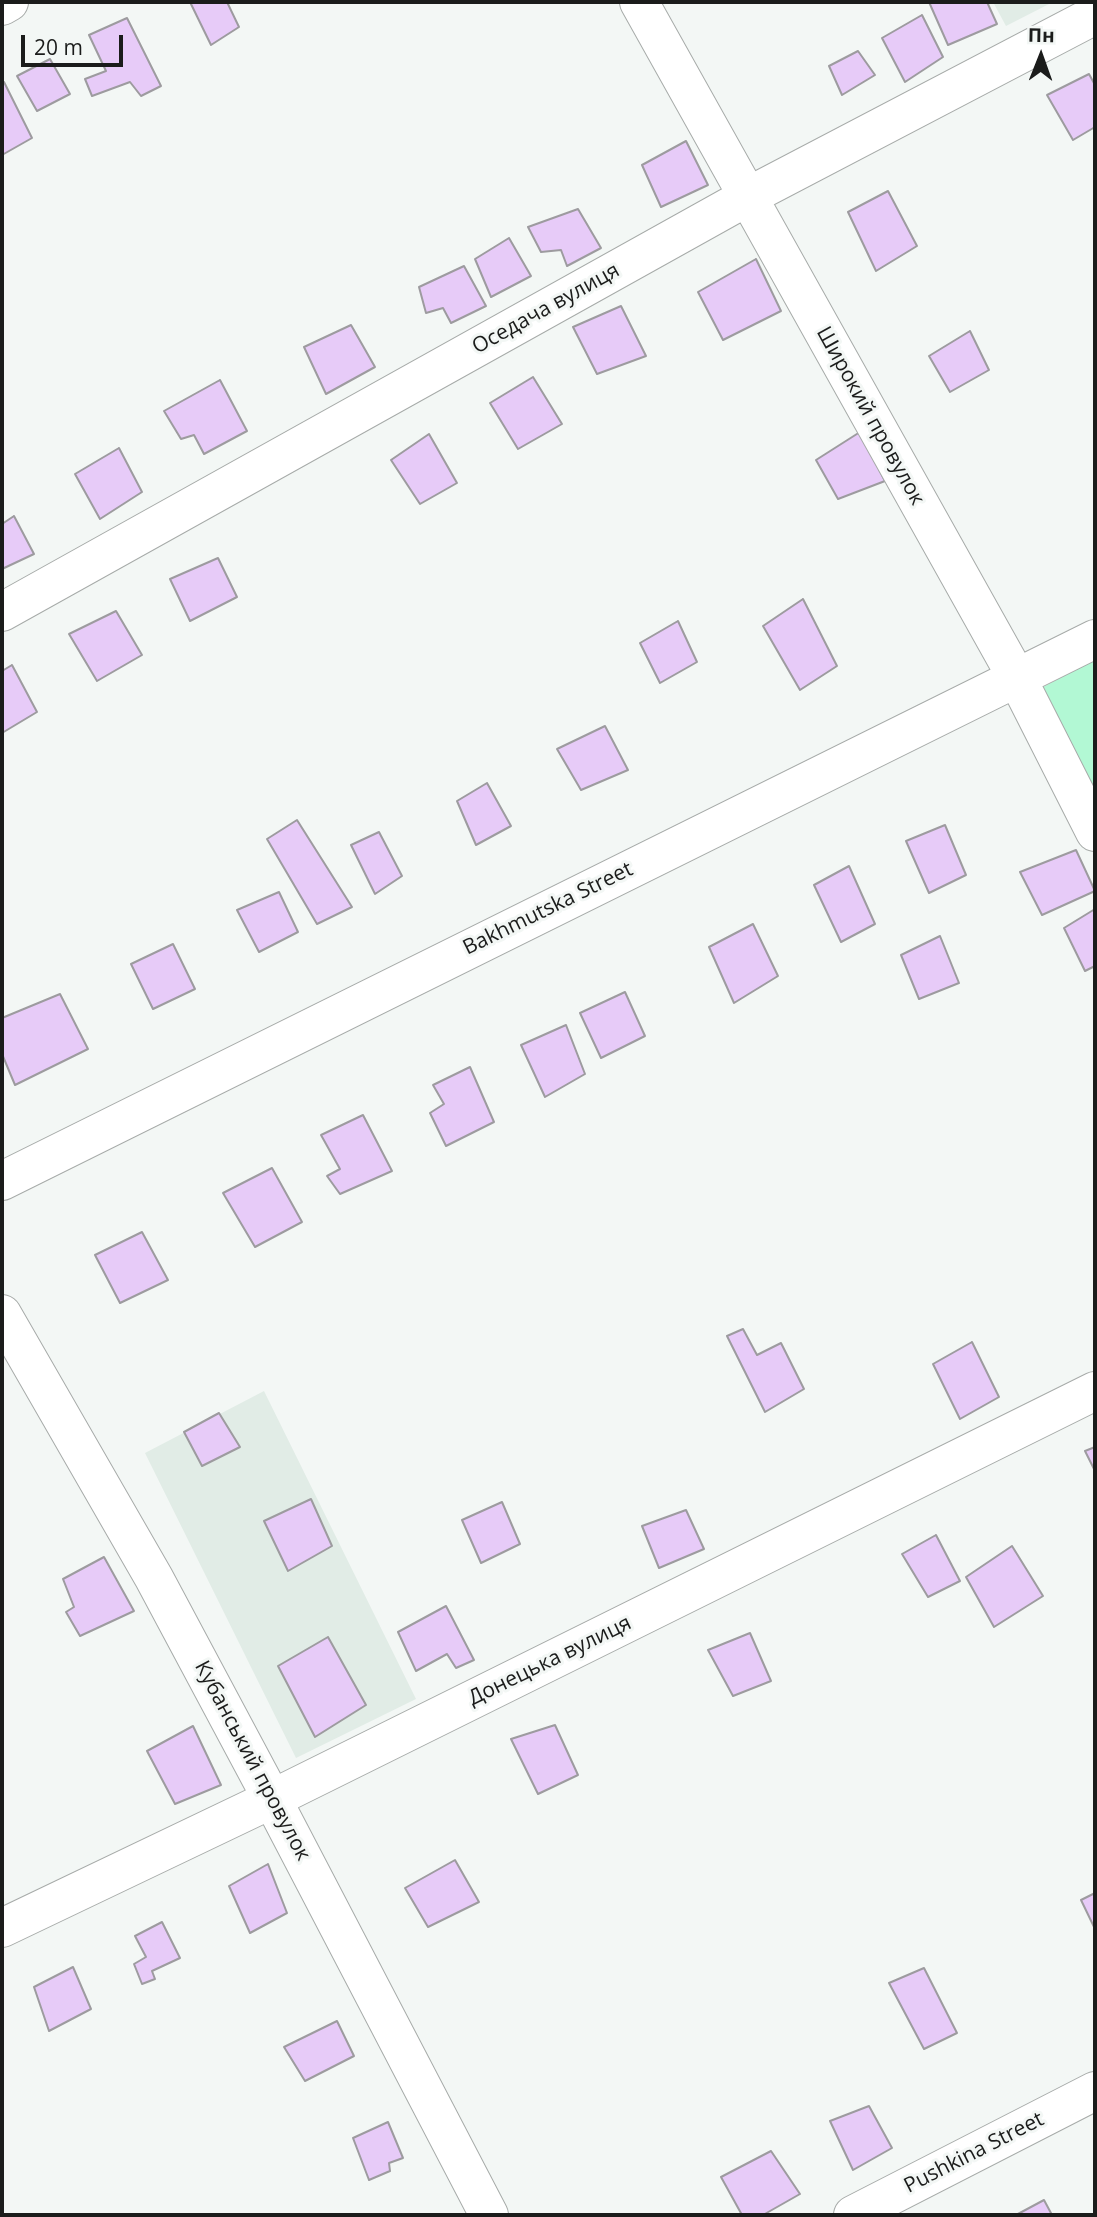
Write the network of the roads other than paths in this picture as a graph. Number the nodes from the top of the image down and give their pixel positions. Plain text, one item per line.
1 (9, 2) edge
2 (639, 2) edge
3 (2, 6) edge
4 (1095, 15) edge
5 (747, 197) junction
6 (2, 612) edge
7 (1095, 639) edge
8 (1017, 678) junction
9 (1095, 832) edge
10 (2, 1181) edge
11 (2, 1314) edge
12 (1095, 1391) edge
13 (272, 1799) junction
14 (2, 1928) edge
15 (1095, 2091) edge
16 (489, 2215) edge
17 (853, 2215) edge

1 - 3 street
2 - 5 street, Широкий провулок
4 - 5 street, Оседача вулиця
5 - 6 street, Оседача вулиця
5 - 8 street, Широкий провулок
7 - 8 street, Bakhmutska Street
8 - 9 street, Широкий провулок
8 - 10 street, Bakhmutska Street
11 - 13 street, Кубанський провулок
12 - 13 street, Донецька вулиця
13 - 14 street, Донецька вулиця
13 - 16 street, Кубанський провулок
15 - 17 street, Pushkina Street

